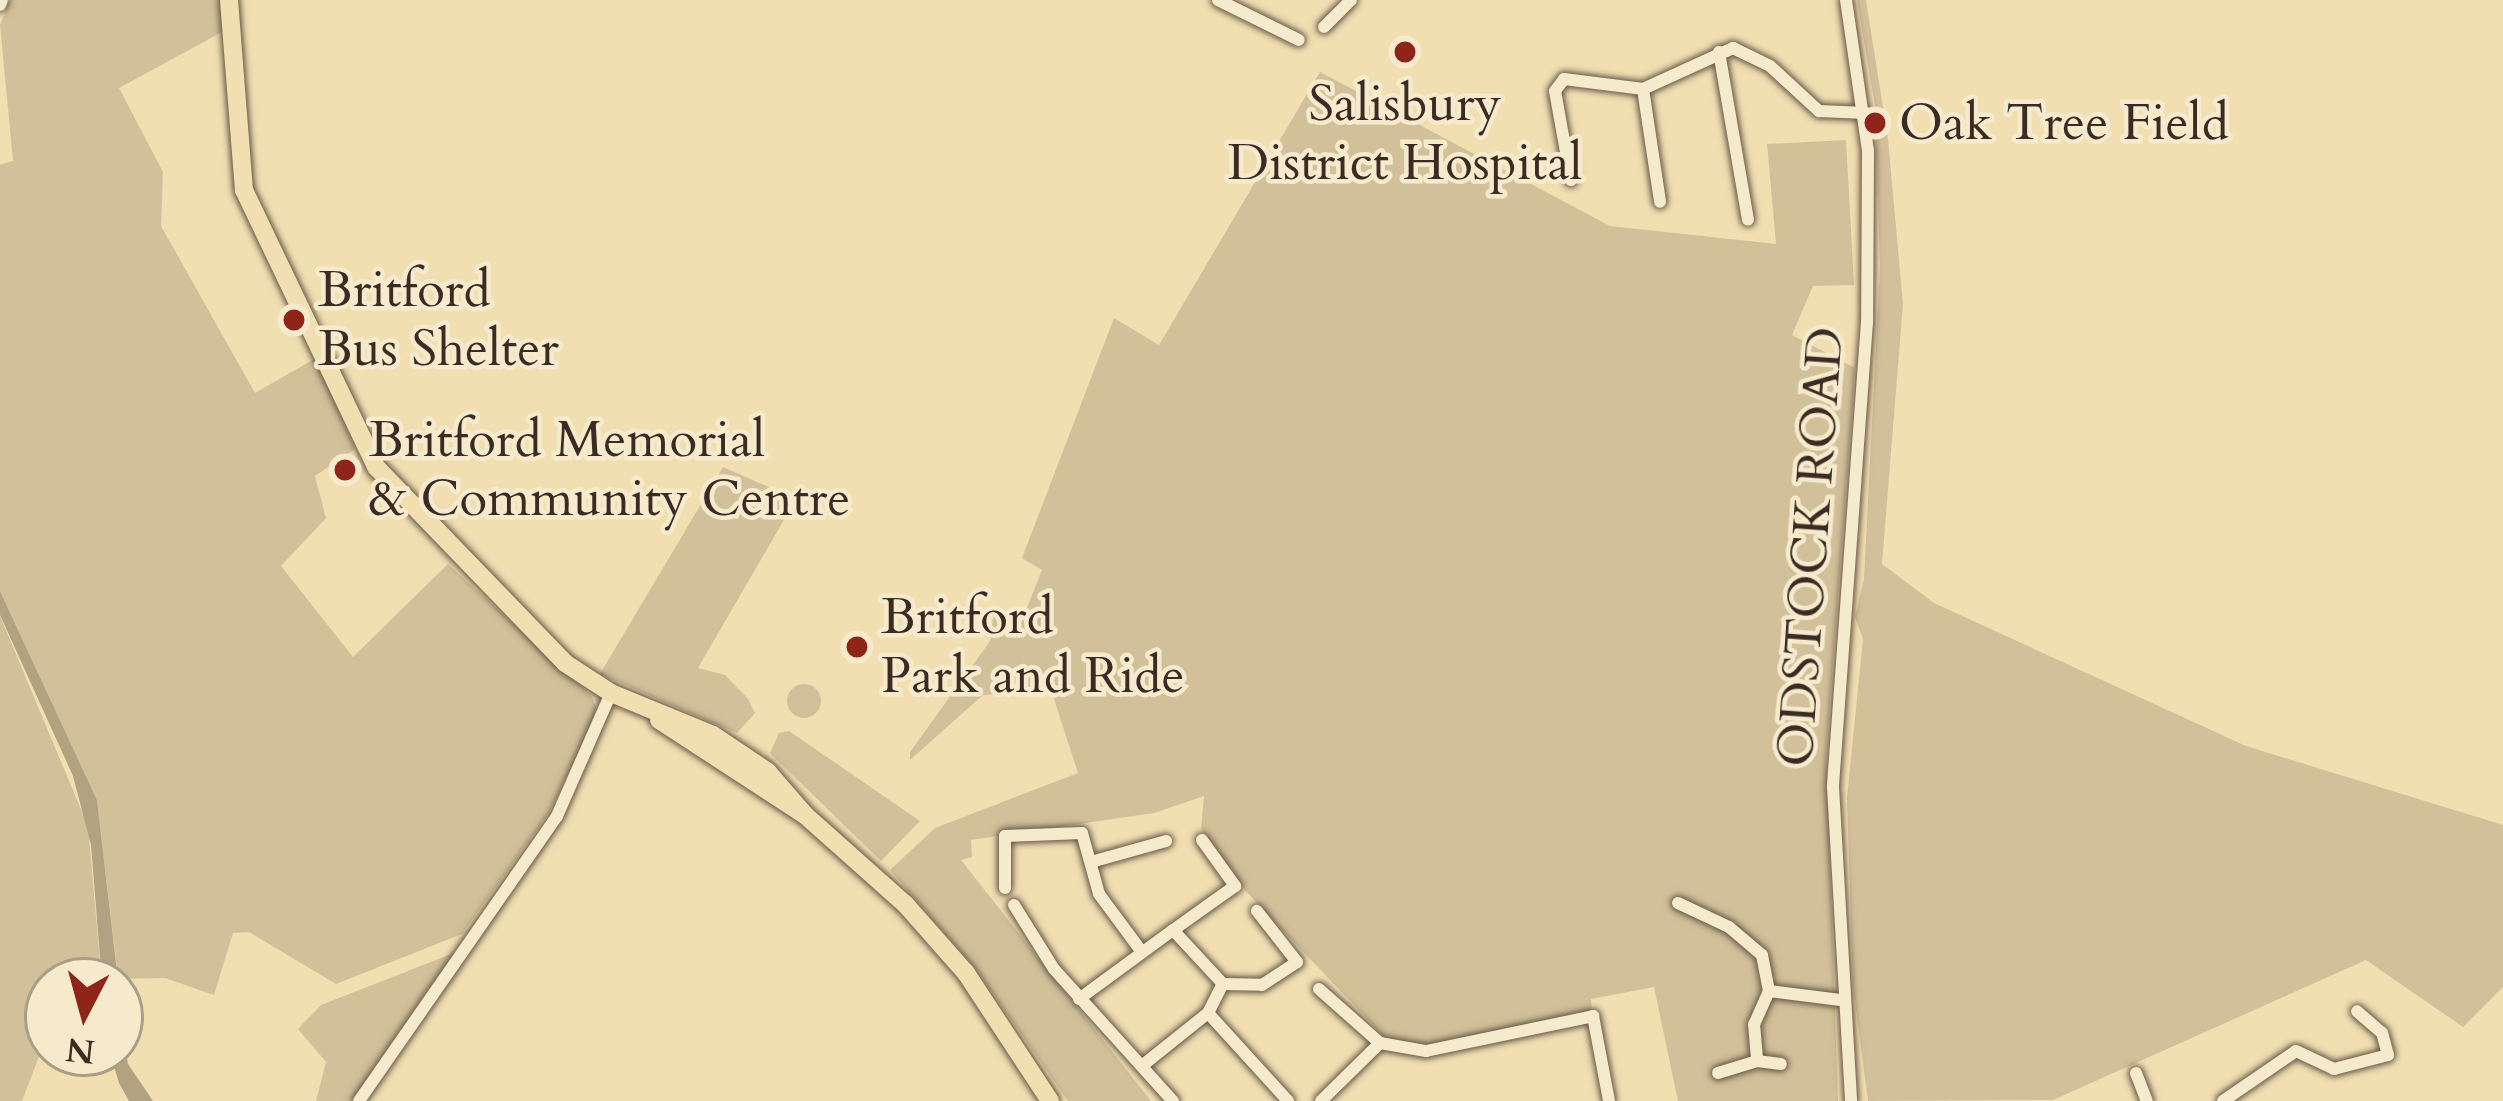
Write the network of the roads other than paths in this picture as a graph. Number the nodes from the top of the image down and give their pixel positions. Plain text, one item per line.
1 (229, 0) edge
2 (1218, 0) edge
3 (1351, 0) edge
4 (1846, 0) edge
5 (1324, 27) dead end
6 (1299, 40) dead end
7 (1719, 52) junction
8 (1643, 89) junction
9 (1866, 113) junction
10 (1570, 180) dead end
11 (1660, 202) dead end
12 (1748, 220) dead end
13 (611, 693) junction
14 (1202, 840) dead end
15 (1166, 841) dead end
16 (1091, 862) junction
17 (1005, 888) dead end
18 (1014, 905) dead end
19 (1683, 906) dead end
20 (1257, 911) dead end
21 (1172, 930) junction
22 (1139, 948) junction
23 (1222, 985) junction
24 (1319, 989) dead end
25 (1769, 991) junction
26 (1079, 999) junction
27 (1840, 1000) junction
28 (2357, 1011) dead end
29 (1208, 1013) junction
30 (1381, 1043) junction
31 (2405, 1052) dead end
32 (2388, 1055) junction
33 (1757, 1061) junction
34 (1781, 1064) dead end
35 (1143, 1065) junction
36 (2136, 1072) dead end
37 (1718, 1073) dead end
38 (359, 1101) edge
39 (1050, 1101) edge
40 (1173, 1101) edge
41 (1288, 1101) edge
42 (1321, 1101) edge
43 (1610, 1101) edge
44 (1851, 1101) edge
45 (2147, 1101) edge
46 (2223, 1101) edge

1 - 13 highway
2 - 6 street
3 - 5 street
4 - 9 street, ODSTOCK ROAD
7 - 8 street
7 - 9 street
7 - 12 street
8 - 10 street
8 - 11 street
9 - 27 street, ODSTOCK ROAD
13 - 38 street
13 - 39 highway
14 - 21 street
15 - 16 street
16 - 17 street
16 - 22 street
18 - 26 street
19 - 25 street
20 - 23 street
21 - 22 street
21 - 23 street
22 - 26 street
23 - 29 street
24 - 30 street
25 - 27 street
25 - 33 street
26 - 35 street
27 - 44 street, ODSTOCK ROAD
28 - 32 street
29 - 35 street
29 - 41 street
30 - 42 street
30 - 43 street
31 - 32 street
32 - 46 street
33 - 34 street
33 - 37 street
35 - 40 street
36 - 45 street

